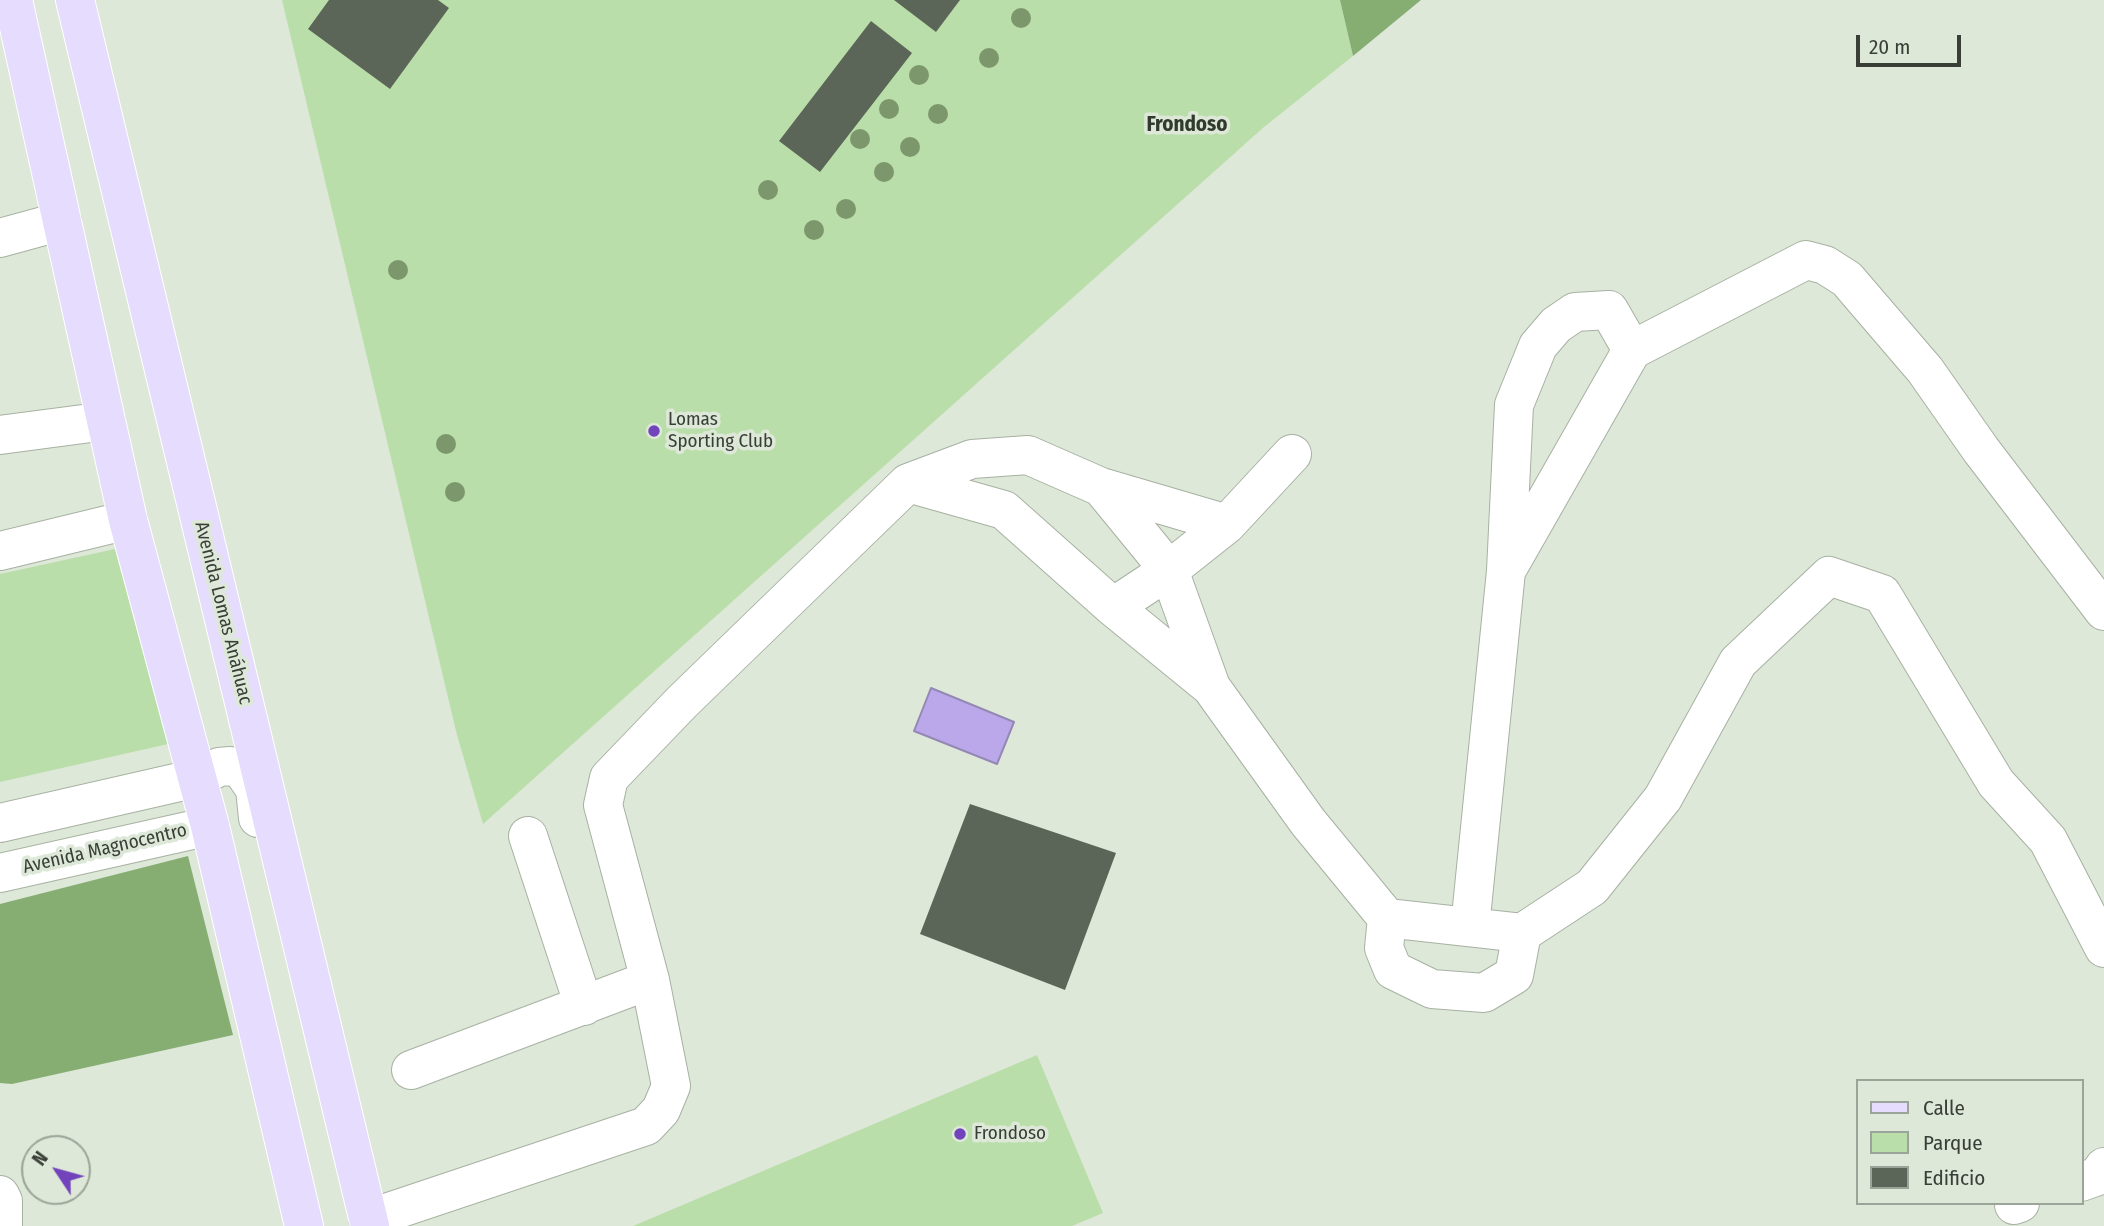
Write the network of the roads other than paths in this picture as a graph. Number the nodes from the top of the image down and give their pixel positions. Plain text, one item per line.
1 (13, 0) edge
2 (75, 0) edge
3 (62, 221) junction
4 (0, 238) edge
5 (1632, 350) junction
6 (106, 421) junction
7 (0, 435) edge
8 (1293, 454) dead end
9 (1028, 455) junction
10 (908, 483) junction
11 (1101, 487) junction
12 (1004, 510) junction
13 (128, 520) junction
14 (1227, 524) junction
15 (0, 551) edge
16 (1169, 570) junction
17 (1506, 571) junction
18 (1114, 607) junction
19 (2104, 611) edge
20 (1211, 687) junction
21 (197, 778) junction
22 (0, 823) edge
23 (210, 825) junction
24 (528, 836) dead end
25 (286, 871) junction
26 (0, 873) edge
27 (1387, 918) junction
28 (1470, 927) junction
29 (1522, 933) junction
30 (2104, 948) edge
31 (650, 980) junction
32 (584, 1006) junction
33 (411, 1070) dead end
34 (2104, 1167) edge
35 (2083, 1181) edge
36 (0, 1195) edge
37 (369, 1222) edge
38 (3, 1226) edge
39 (304, 1226) edge

1 - 3 main road
2 - 25 main road, Avenida Lomas Anáhuac
3 - 4 street
3 - 6 main road
5 - 17 street
5 - 17 street
5 - 19 street
6 - 7 street
6 - 13 main road
8 - 14 street
9 - 10 street
9 - 11 street
9 - 12 street
10 - 12 street
10 - 31 street
11 - 14 street
11 - 16 street
12 - 18 street
13 - 15 street
13 - 21 main road
14 - 16 street
16 - 18 street
16 - 20 street
17 - 28 street
18 - 20 street
20 - 27 street
21 - 22 street
21 - 23 main road
21 - 25 street
23 - 26 street, Avenida Magnocentro
23 - 39 main road
24 - 32 street
25 - 37 main road, Avenida Lomas Anáhuac
27 - 28 street
27 - 29 street
28 - 29 street
29 - 30 street
31 - 32 street
31 - 37 street
32 - 33 street
34 - 35 street
36 - 38 street

